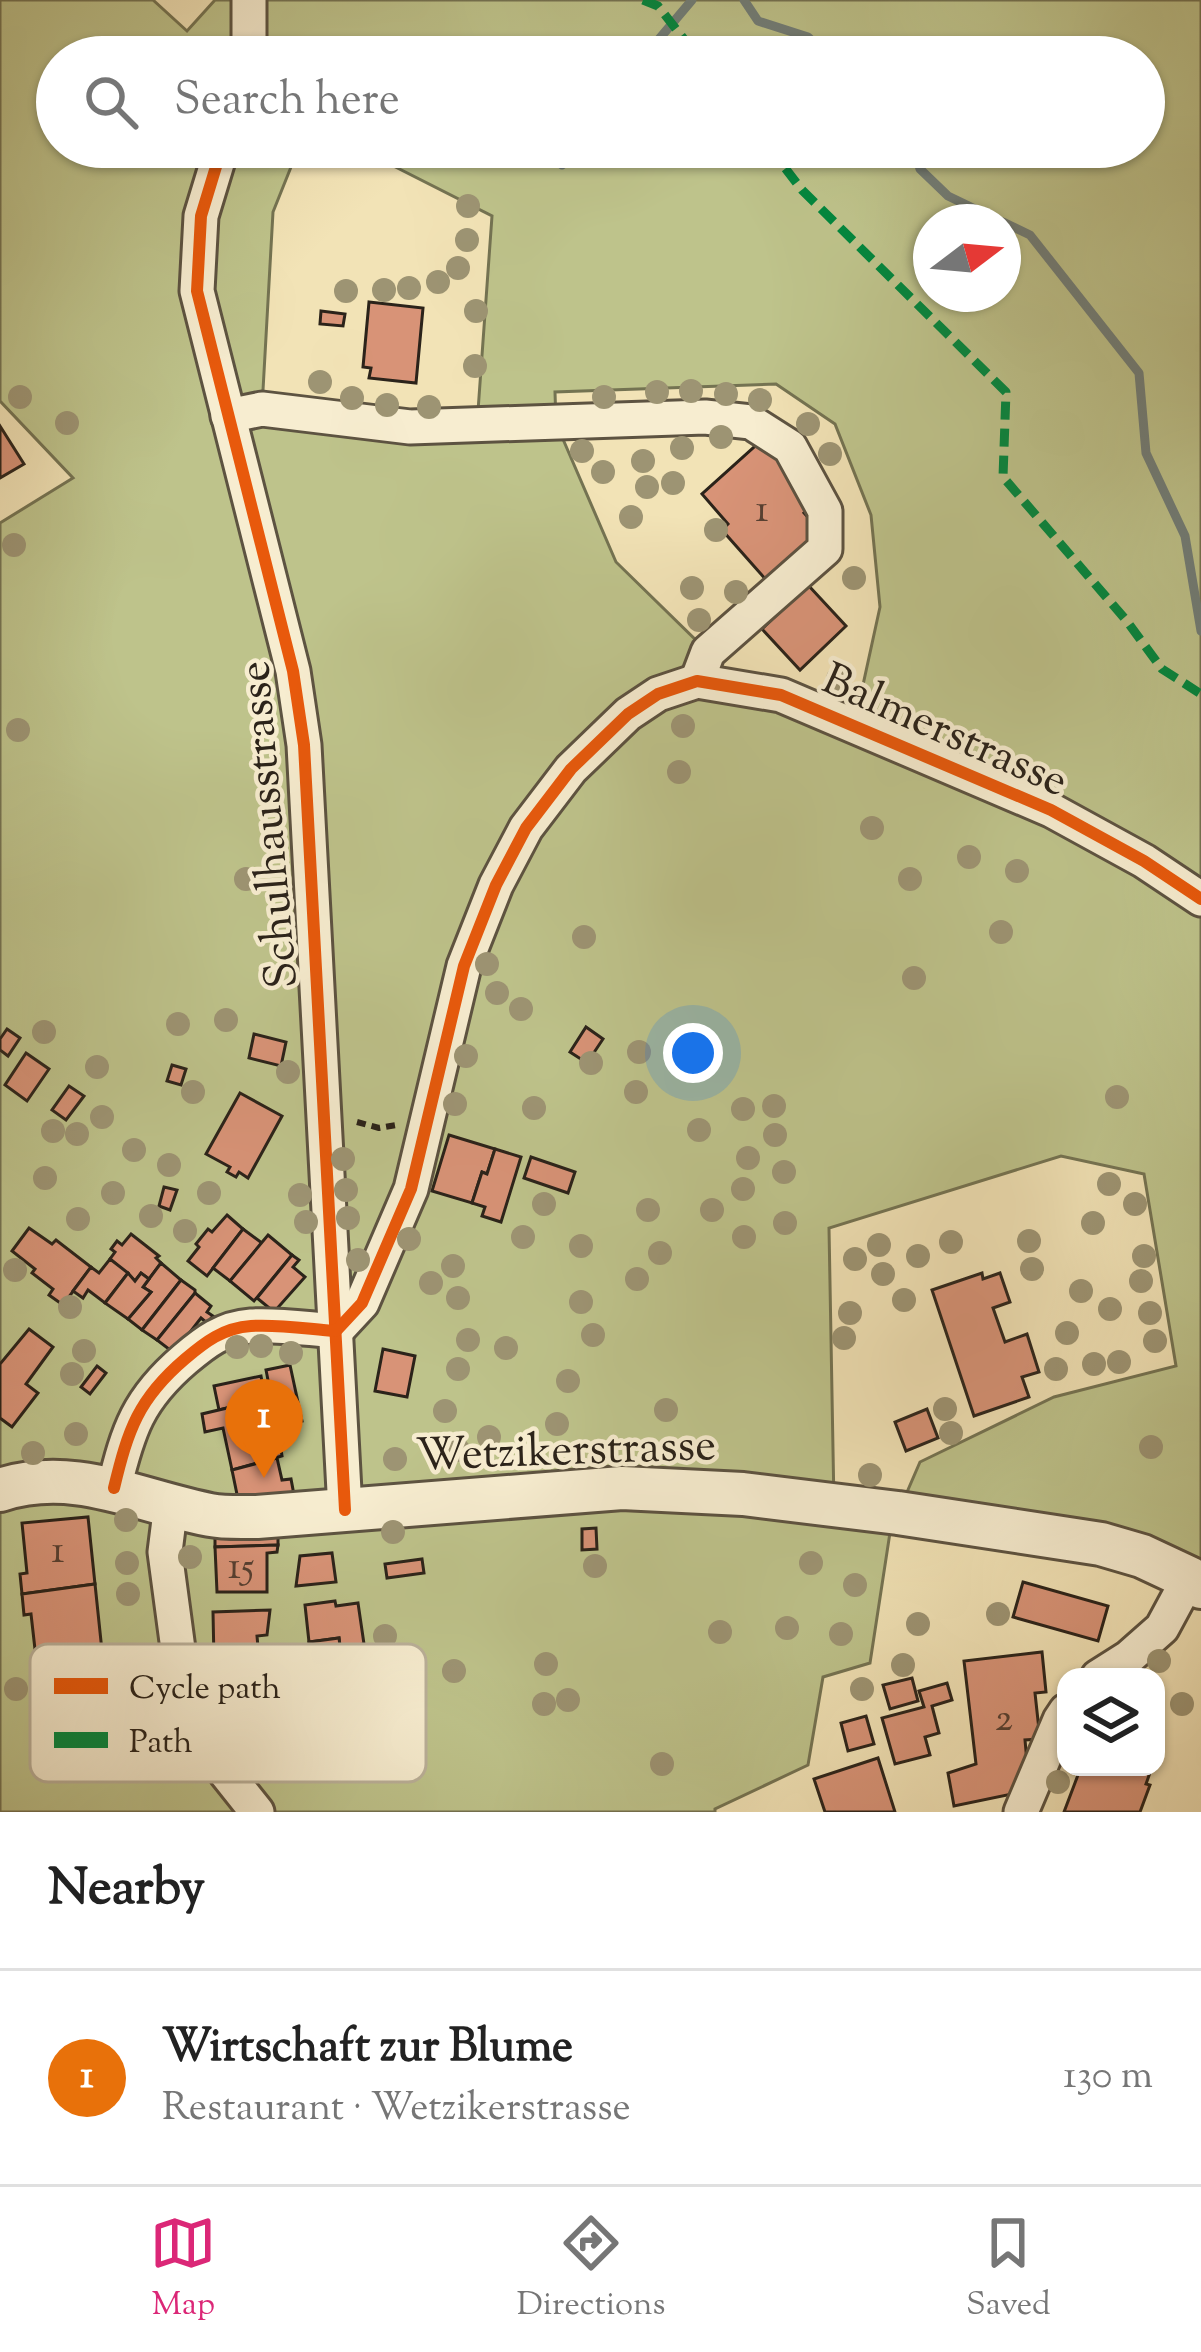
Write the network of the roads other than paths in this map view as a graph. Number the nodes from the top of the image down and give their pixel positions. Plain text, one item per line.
1 (249, 0) edge
2 (249, 36) edge
3 (216, 168) edge
4 (228, 416) junction
5 (697, 680) junction
6 (1201, 899) edge
7 (336, 1330) junction
8 (114, 1488) junction
9 (0, 1490) edge
10 (171, 1504) junction
11 (344, 1510) junction
12 (1195, 1582) edge
13 (177, 1644) edge
14 (1112, 1668) edge
15 (1057, 1727) edge
16 (233, 1782) edge
17 (256, 1812) edge
18 (1021, 1812) edge

1 - 2 street
3 - 4 street, Schulhausstrasse
4 - 5 street
4 - 7 street, Schulhausstrasse
5 - 6 street, Balmerstrasse
5 - 7 street
7 - 8 street
7 - 11 street, Schulhausstrasse
8 - 9 street, Wetzikerstrasse
8 - 10 street, Wetzikerstrasse
10 - 11 street, Wetzikerstrasse
10 - 13 street
11 - 12 street, Wetzikerstrasse
12 - 14 street
15 - 18 street
16 - 17 street

